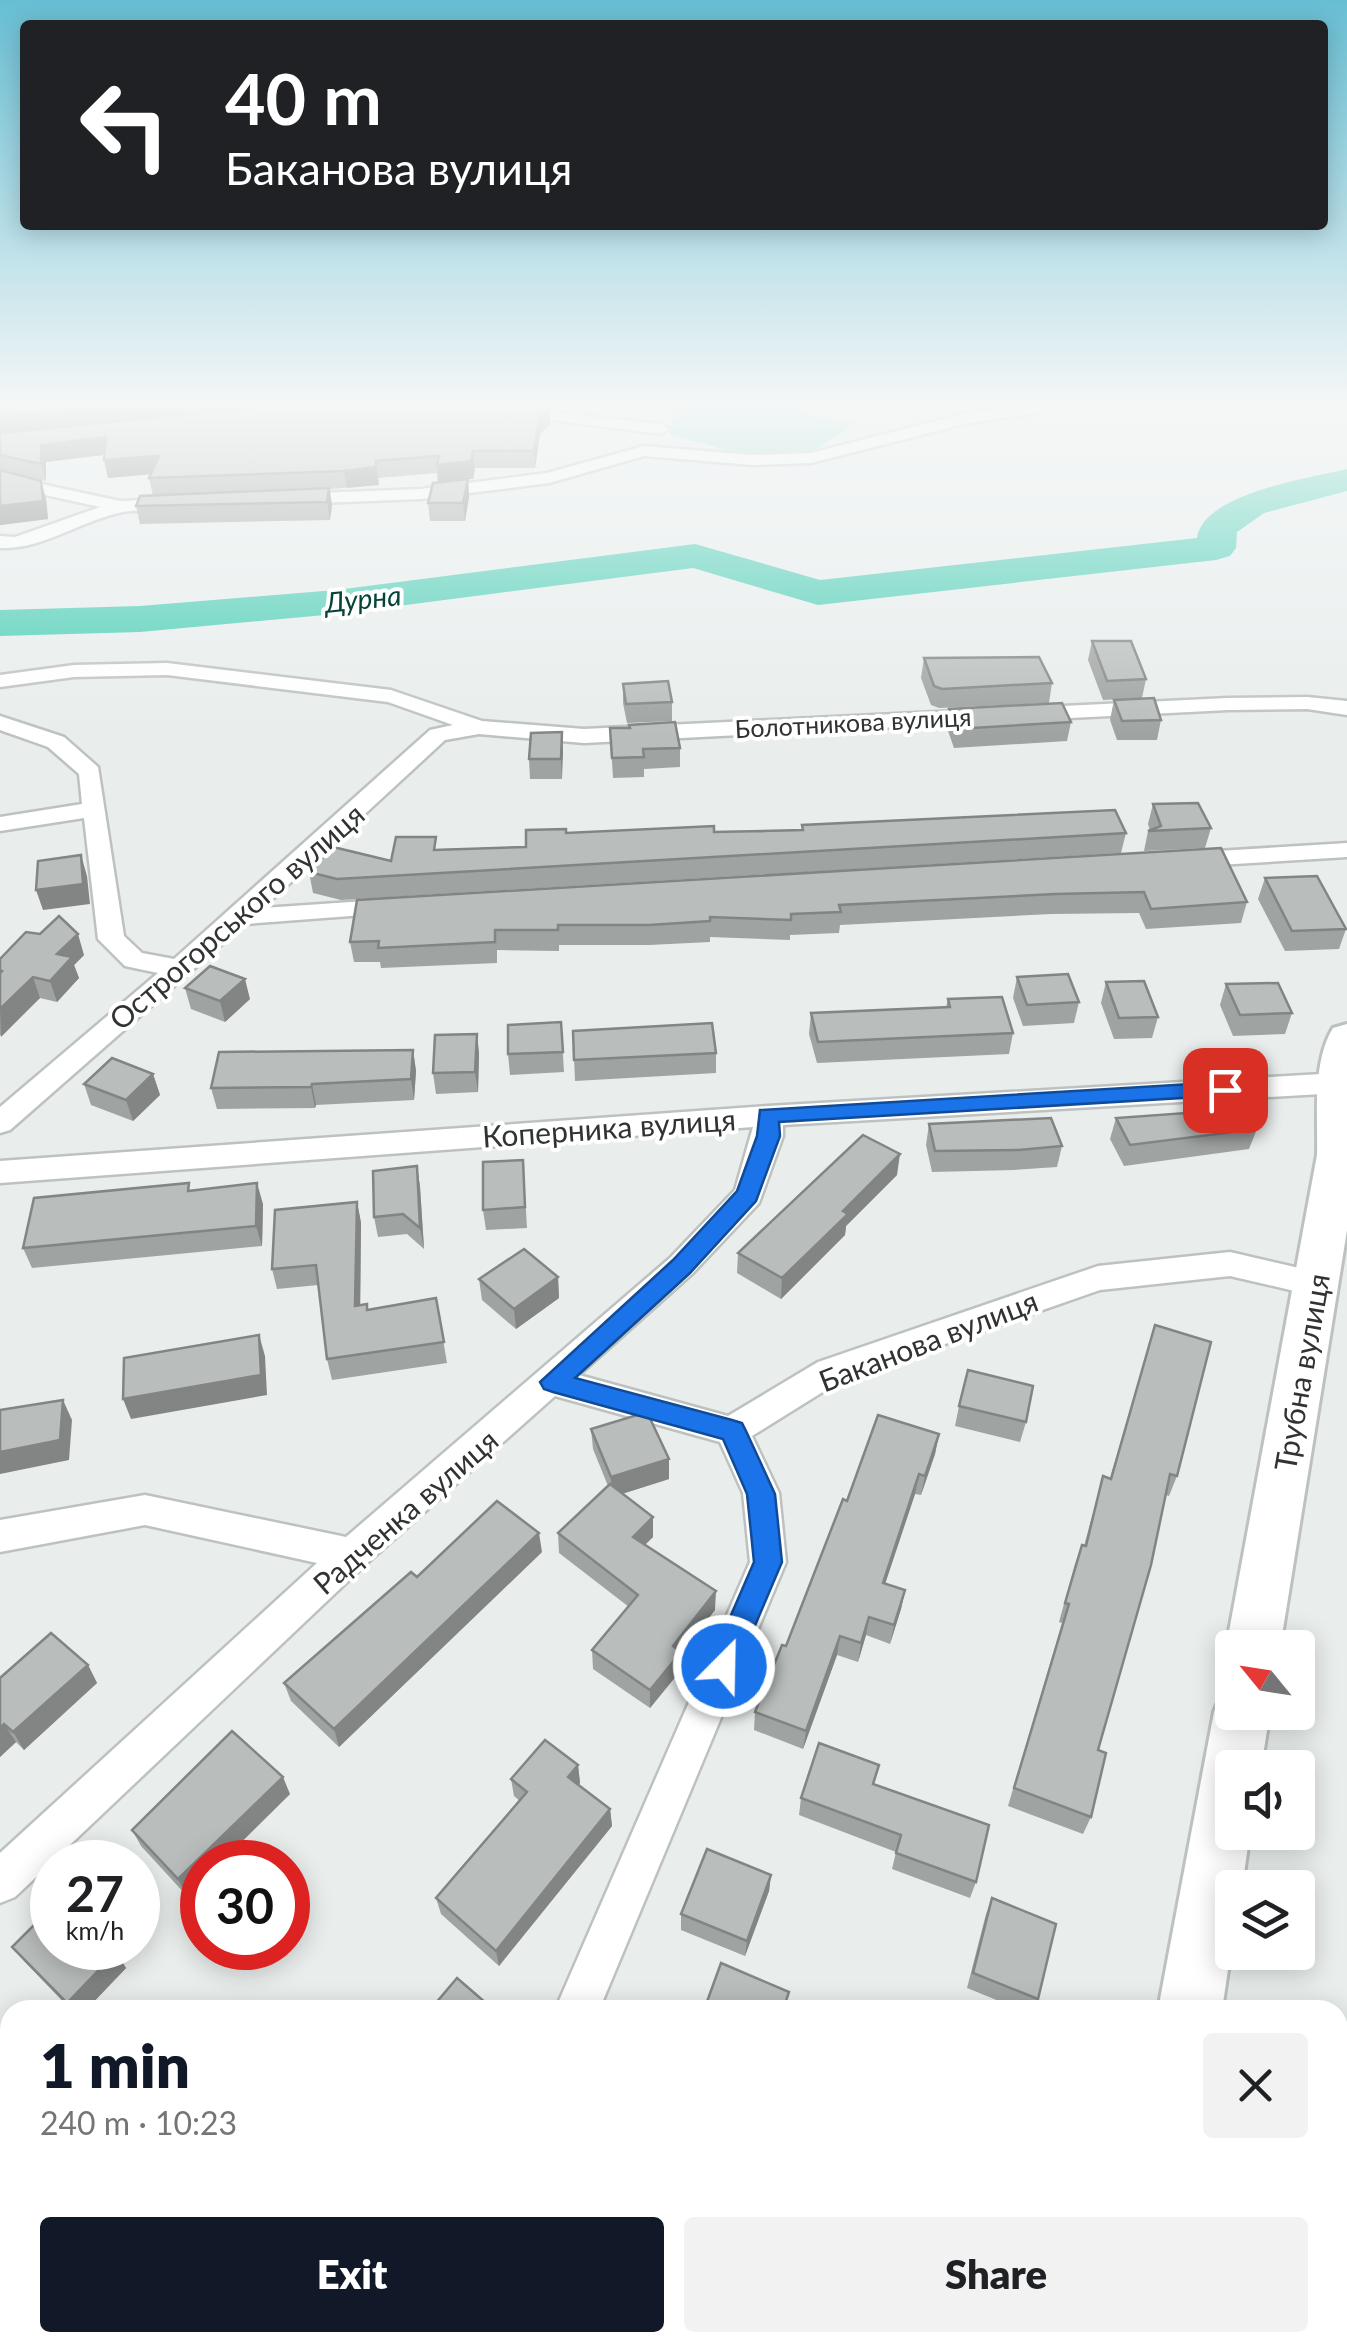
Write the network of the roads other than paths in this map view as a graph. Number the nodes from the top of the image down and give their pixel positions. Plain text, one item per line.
1 (91, 517) edge
2 (0, 542) edge
3 (0, 681) edge
4 (1347, 708) edge
5 (0, 723) edge
6 (479, 727) junction
7 (94, 810) junction
8 (0, 824) edge
9 (1347, 850) edge
10 (1169, 861) edge
11 (416, 906) edge
12 (238, 917) junction
13 (178, 968) junction
14 (1347, 1037) edge
15 (1339, 1083) junction
16 (768, 1116) junction
17 (0, 1122) edge
18 (1342, 1156) edge
19 (0, 1172) edge
20 (1316, 1284) junction
21 (553, 1382) junction
22 (732, 1431) junction
23 (0, 1536) edge
24 (352, 1554) junction
25 (1256, 1630) edge
26 (1239, 1730) edge
27 (0, 1882) edge
28 (580, 2000) edge
29 (1192, 2000) edge

1 - 2 street
3 - 6 street
4 - 6 street, Болотникова вулиця
5 - 7 street
6 - 12 street, Острогорського вулиця
7 - 8 street
7 - 13 street
9 - 10 street
11 - 12 street
12 - 13 street, Острогорського вулиця
13 - 17 street, Острогорського вулиця
14 - 15 street, Трубна вулиця
15 - 16 street, Коперника вулиця
15 - 18 street, Трубна вулиця
16 - 19 street, Коперника вулиця
16 - 21 street, Радченка вулиця
18 - 20 street, Трубна вулиця
20 - 22 street, Баканова вулиця
20 - 25 street, Трубна вулиця
21 - 22 street
21 - 24 street, Радченка вулиця
22 - 28 street
23 - 24 street
24 - 27 street, Радченка вулиця
26 - 29 street

